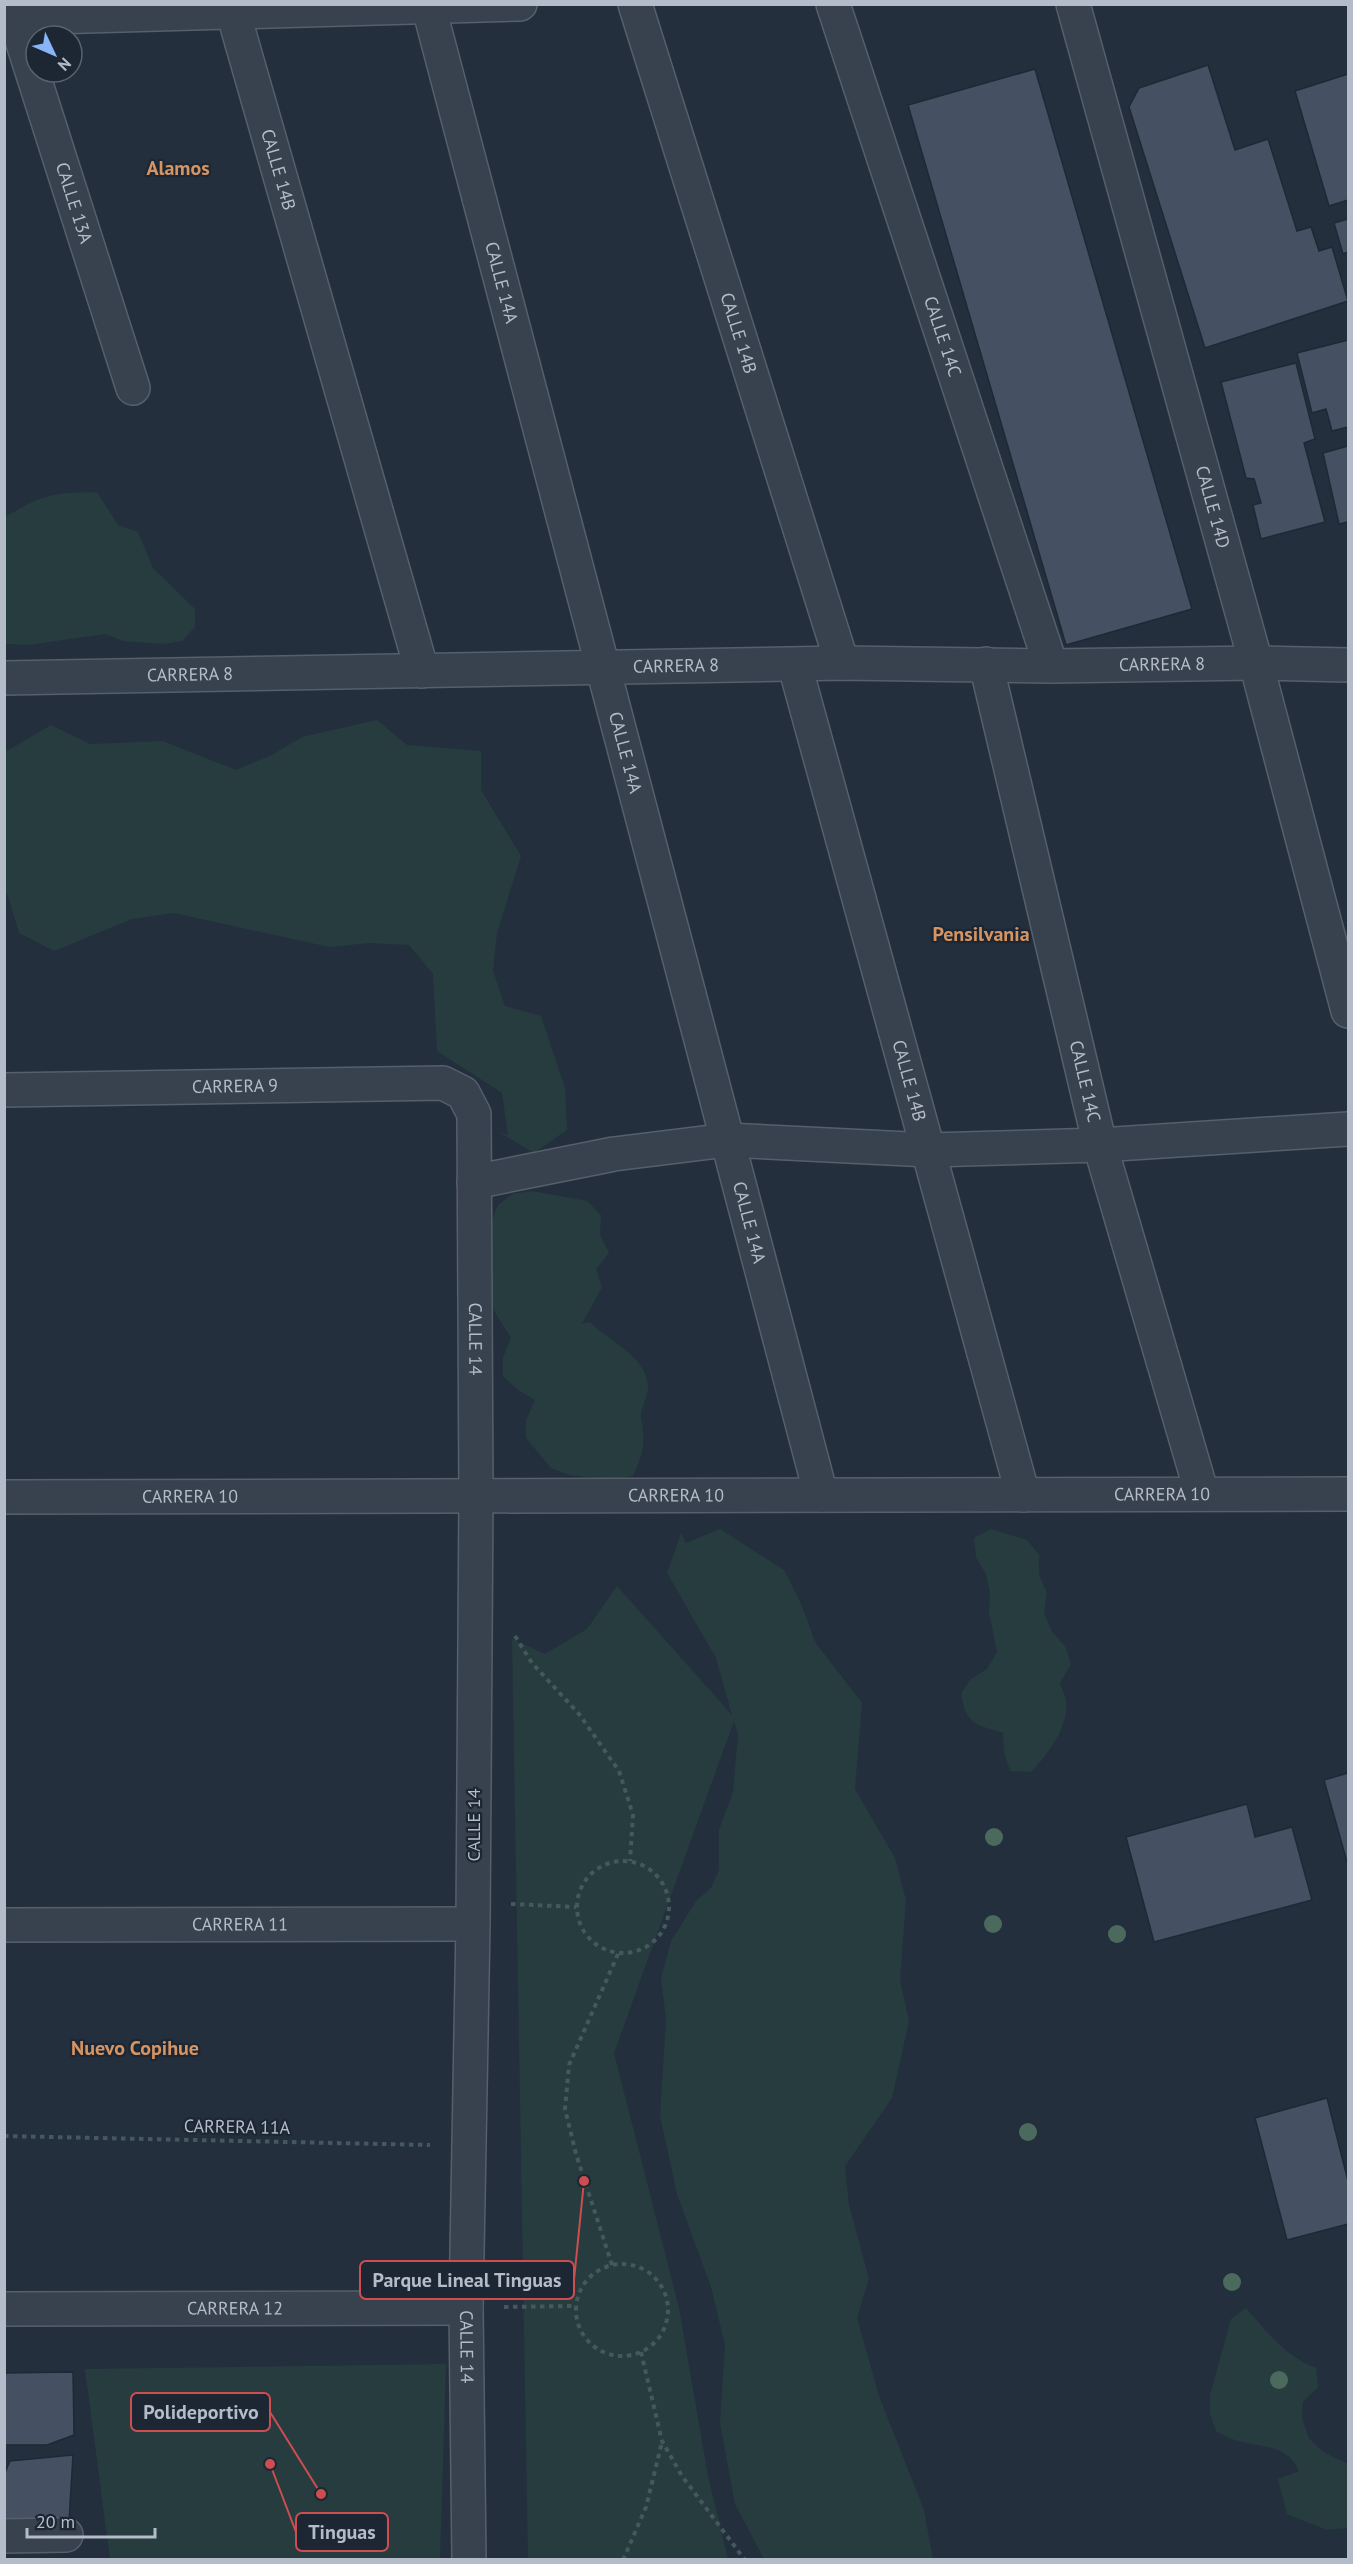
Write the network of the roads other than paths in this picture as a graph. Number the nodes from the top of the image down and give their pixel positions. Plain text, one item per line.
1 (520, 4) edge
2 (635, 4) edge
3 (833, 4) edge
4 (1073, 4) edge
5 (429, 8) junction
6 (233, 12) junction
7 (10, 17) edge
8 (133, 388) dead end
9 (842, 663) junction
10 (1256, 663) junction
11 (986, 664) junction
12 (1348, 665) edge
13 (795, 666) junction
14 (1051, 666) junction
15 (604, 668) junction
16 (422, 671) junction
17 (4, 678) edge
18 (1348, 1011) edge
19 (4, 1090) edge
20 (463, 1093) joint
21 (1348, 1129) edge
22 (727, 1140) junction
23 (1101, 1145) junction
24 (929, 1150) junction
25 (474, 1182) junction
26 (1202, 1494) junction
27 (1348, 1494) edge
28 (821, 1495) junction
29 (1023, 1495) junction
30 (476, 1496) junction
31 (4, 1497) edge
32 (473, 1924) junction
33 (4, 1925) edge
34 (466, 2308) junction
35 (4, 2309) edge
36 (66, 2535) dead end
37 (4, 2536) edge
38 (470, 2559) edge

1 - 5 street
2 - 9 street, CALLE 14B
3 - 14 street, CALLE 14C
4 - 10 street, CALLE 14D
5 - 6 street
5 - 15 street, CALLE 14A
6 - 7 street
6 - 16 street, CALLE 14B
7 - 8 street, CALLE 13A
9 - 11 street, CARRERA 8
9 - 13 street, CARRERA 8
10 - 12 street, CARRERA 8
10 - 14 street, CARRERA 8
10 - 18 street, CALLE 14D
11 - 14 street, CARRERA 8
11 - 23 street, CALLE 14C
13 - 15 street, CARRERA 8
13 - 24 street, CALLE 14B
15 - 16 street, CARRERA 8
15 - 22 street, CALLE 14A
16 - 17 street, CARRERA 8
19 - 20 street, CARRERA 9
20 - 25 street, CALLE 14
21 - 23 street
22 - 24 street
22 - 25 street
22 - 28 street, CALLE 14A
23 - 24 street
23 - 26 street, CALLE 14C
24 - 29 street, CALLE 14B
25 - 30 street, CALLE 14
26 - 27 street, CARRERA 10
26 - 29 street, CARRERA 10
28 - 29 street, CARRERA 10
28 - 30 street, CARRERA 10
30 - 31 street, CARRERA 10
30 - 32 street, CALLE 14
32 - 33 street, CARRERA 11
32 - 34 street, CALLE 14
34 - 35 street, CARRERA 12
34 - 38 street, CALLE 14
36 - 37 street

